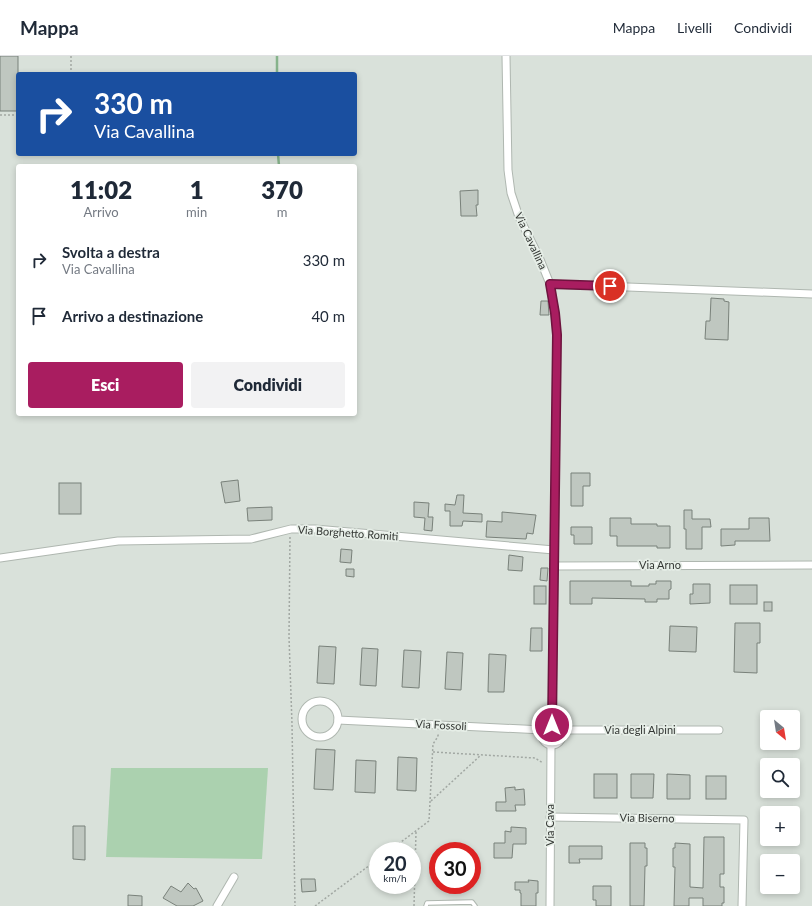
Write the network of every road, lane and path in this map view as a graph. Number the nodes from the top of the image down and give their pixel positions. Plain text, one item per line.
1 (71, 56) edge
2 (506, 56) edge
3 (71, 72) edge
4 (0, 115) edge
5 (16, 115) edge
6 (550, 284) junction
7 (812, 294) edge
8 (290, 529) junction
9 (554, 550) junction
10 (0, 558) edge
11 (812, 565) edge
12 (554, 566) junction
13 (338, 720) junction
14 (439, 725) junction
15 (552, 725) junction
16 (543, 730) junction
17 (560, 730) junction
18 (719, 730) dead end
19 (551, 744) junction
20 (432, 752) junction
21 (481, 755) junction
22 (551, 764) junction
23 (430, 801) junction
24 (550, 817) junction
25 (416, 832) junction
26 (402, 842) edge
27 (369, 866) edge
28 (234, 877) dead end
29 (451, 904) edge
30 (217, 906) edge
31 (295, 906) edge
32 (315, 906) edge
33 (414, 906) edge
34 (426, 906) edge
35 (475, 906) edge
36 (550, 906) edge
37 (742, 906) edge

1 - 3 path
2 - 6 street, Via Cavallina
4 - 5 path
6 - 7 street, Via Cavallina
6 - 9 street
8 - 9 street, Via Borghetto Romiti
8 - 10 street, Via Borghetto Romiti
8 - 31 path
9 - 12 street
11 - 12 street, Via Arno
12 - 15 street
13 - 13 street
13 - 14 street, Via Fossoli
14 - 16 street, Via Fossoli
14 - 20 path
15 - 16 street
15 - 17 street
16 - 19 street
17 - 18 street, Via degli Alpini
17 - 19 street
19 - 22 street, Via Cava
20 - 21 path
20 - 23 path
21 - 22 path
21 - 23 path
22 - 24 street, Via Cava
23 - 25 path
24 - 36 street, Via Cava
24 - 37 street, Via Biserno
25 - 26 path
25 - 33 path
27 - 32 path
28 - 30 street
29 - 34 lane
29 - 35 lane

